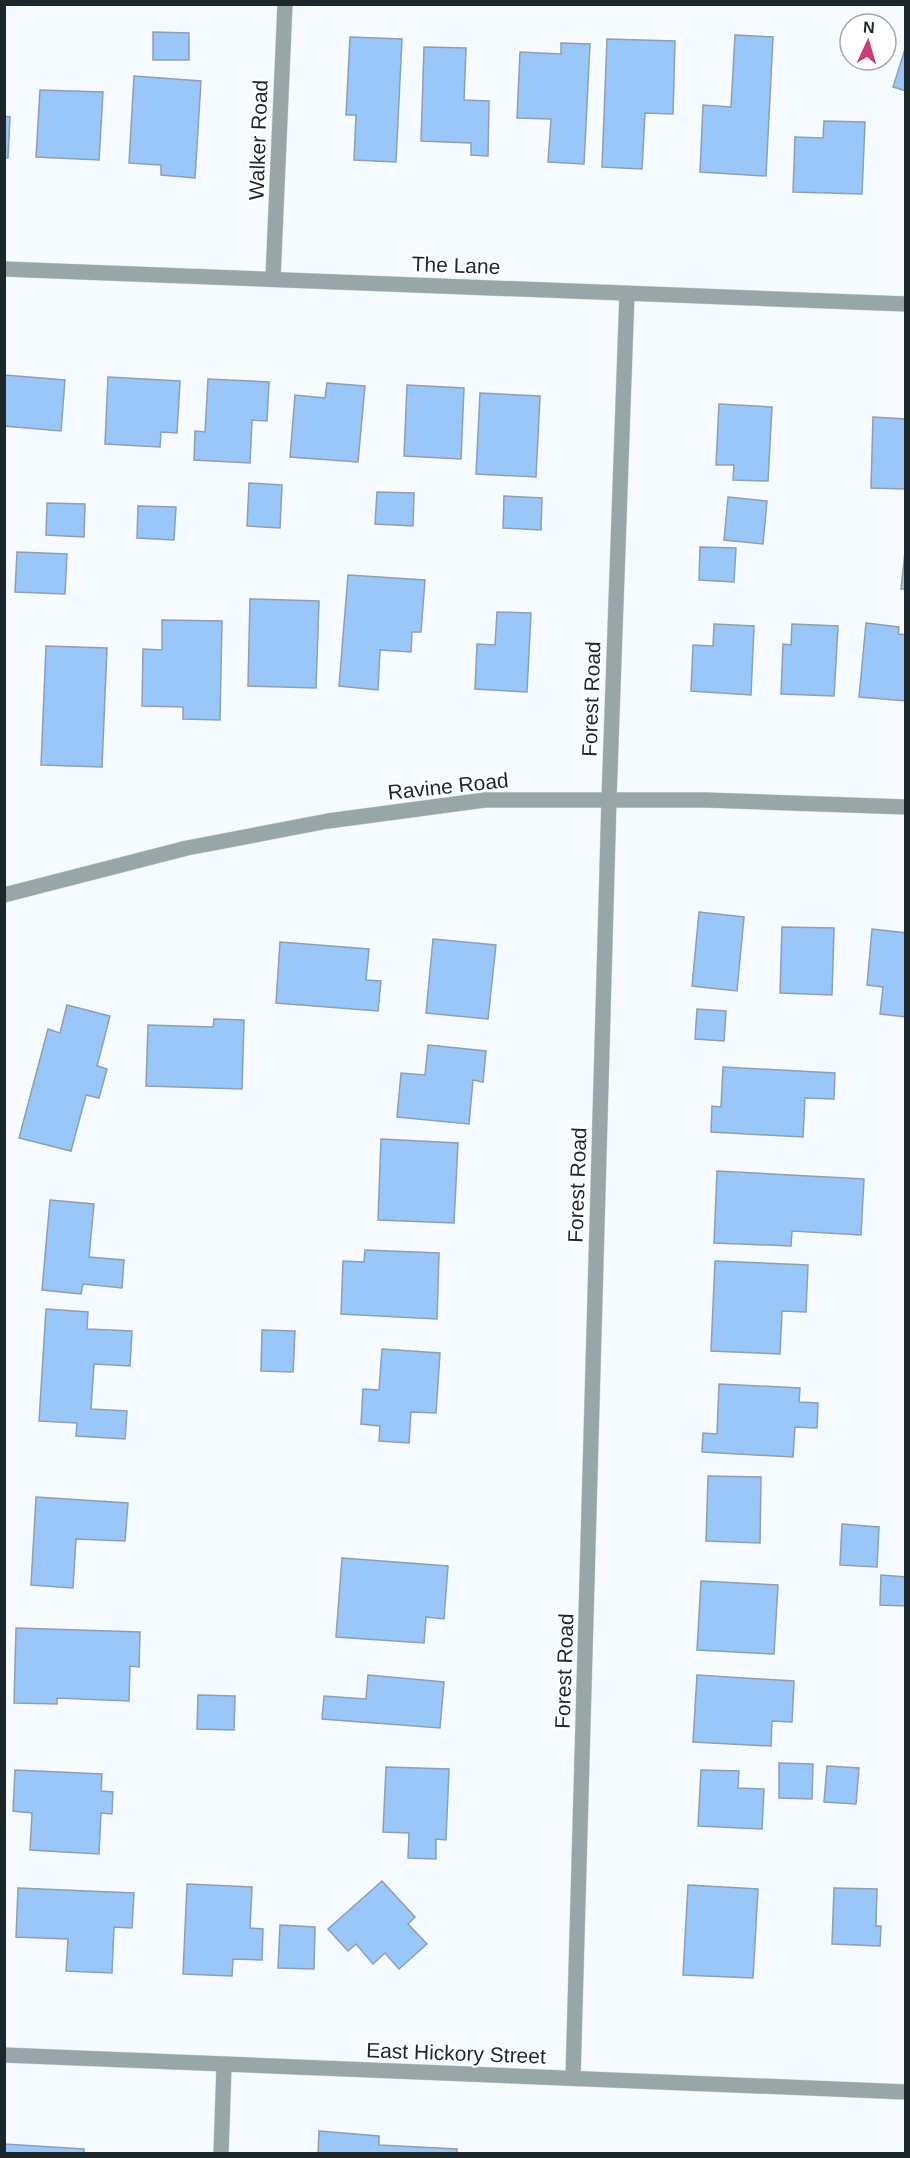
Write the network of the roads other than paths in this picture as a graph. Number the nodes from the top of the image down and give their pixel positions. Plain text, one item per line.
1 (285, 4) edge
2 (4, 269) edge
3 (273, 278) junction
4 (627, 293) junction
5 (906, 304) edge
6 (609, 799) junction
7 (906, 807) edge
8 (4, 895) edge
9 (4, 2055) edge
10 (224, 2066) junction
11 (573, 2078) junction
12 (906, 2092) edge
13 (221, 2154) edge

1 - 3 street, Walker Road
2 - 3 street, The Lane
3 - 4 street, The Lane
4 - 5 street, The Lane
4 - 6 street, Forest Road
6 - 7 street, Ravine Road
6 - 8 street, Ravine Road
6 - 11 street, Forest Road
9 - 10 street, East Hickory Street
10 - 11 street, East Hickory Street
10 - 13 street
11 - 12 street, East Hickory Street

